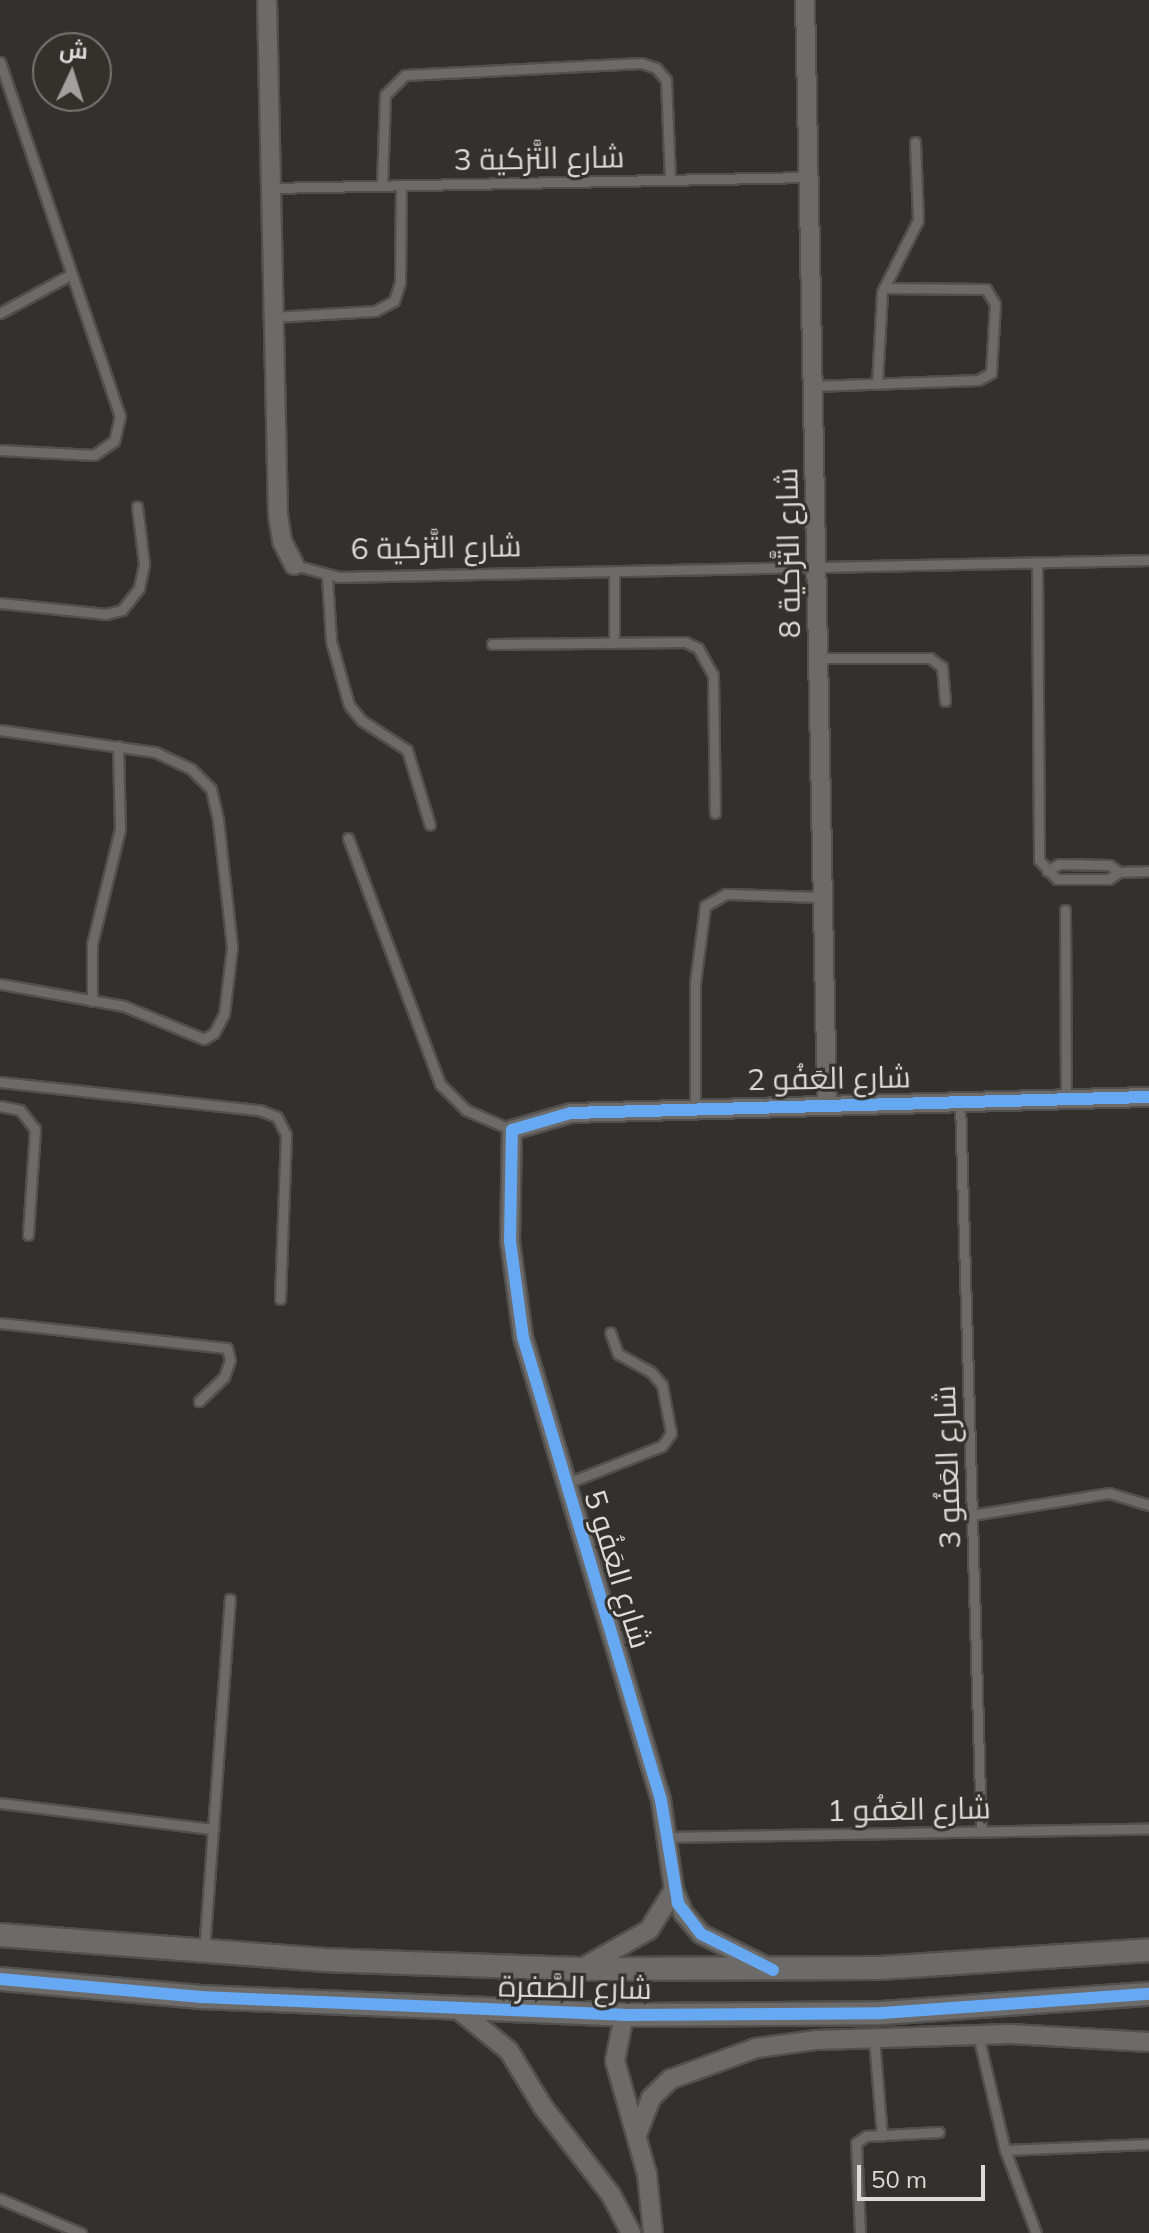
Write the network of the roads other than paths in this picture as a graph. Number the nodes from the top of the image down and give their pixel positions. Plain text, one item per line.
1 (267, 0) edge
2 (805, 0) edge
3 (0, 62) edge
4 (915, 142) dead end
5 (809, 177) junction
6 (670, 179) junction
7 (401, 185) junction
8 (382, 186) junction
9 (271, 188) junction
10 (70, 275) junction
11 (884, 288) junction
12 (0, 313) edge
13 (273, 317) junction
14 (877, 384) junction
15 (813, 386) junction
16 (0, 450) edge
17 (137, 506) dead end
18 (1149, 560) edge
19 (1037, 562) junction
20 (294, 565) joint
21 (816, 567) junction
22 (614, 572) junction
23 (327, 577) junction
24 (0, 603) edge
25 (614, 643) junction
26 (492, 644) dead end
27 (818, 658) junction
28 (945, 701) dead end
29 (0, 730) edge
30 (118, 746) junction
31 (715, 813) dead end
32 (430, 825) dead end
33 (348, 838) dead end
34 (1149, 871) edge
35 (822, 897) junction
36 (1065, 910) dead end
37 (0, 984) edge
38 (92, 1001) junction
39 (0, 1082) edge
40 (1149, 1097) edge
41 (1066, 1099) junction
42 (960, 1101) junction
43 (827, 1104) junction
44 (0, 1106) edge
45 (695, 1107) junction
46 (512, 1130) junction
47 (28, 1235) dead end
48 (280, 1299) dead end
49 (0, 1323) edge
50 (610, 1332) dead end
51 (199, 1401) dead end
52 (565, 1484) junction
53 (1149, 1505) edge
54 (972, 1515) junction
55 (230, 1599) dead end
56 (0, 1803) edge
57 (213, 1829) junction
58 (1149, 1829) edge
59 (981, 1832) junction
60 (670, 1837) junction
61 (674, 1890) junction
62 (0, 1935) edge
63 (1149, 1950) edge
64 (204, 1952) junction
65 (580, 1969) junction
66 (773, 1970) junction
67 (0, 1979) edge
68 (1149, 1994) edge
69 (460, 2011) junction
70 (624, 2015) junction
71 (978, 2035) junction
72 (874, 2039) junction
73 (1149, 2042) edge
74 (638, 2132) junction
75 (939, 2132) dead end
76 (882, 2136) junction
77 (1149, 2144) edge
78 (1005, 2150) junction
79 (0, 2199) edge
80 (81, 2233) edge
81 (631, 2233) edge
82 (653, 2233) edge
83 (860, 2233) edge
84 (1036, 2233) edge

1 - 9 street, شارع التَّزكية 6
2 - 5 street, شارع التَّزكية 8
3 - 10 lane
4 - 11 lane
5 - 6 lane, شارع التَّزكية 3
5 - 15 street, شارع التَّزكية 8
6 - 7 lane, شارع التَّزكية 3
6 - 8 lane
7 - 8 lane, شارع التَّزكية 3
7 - 13 lane
8 - 9 lane, شارع التَّزكية 3
9 - 13 street, شارع التَّزكية 6
10 - 12 lane
10 - 16 lane
11 - 14 lane
11 - 14 lane
13 - 20 street, شارع التَّزكية 6
14 - 15 lane
15 - 21 street, شارع التَّزكية 8
17 - 24 lane
18 - 19 lane, شارع التَّزكية 6
19 - 21 lane, شارع التَّزكية 6
19 - 34 lane
20 - 23 lane, شارع التَّزكية 6
21 - 22 lane, شارع التَّزكية 6
21 - 27 street, شارع التَّزكية 8
22 - 23 lane, شارع التَّزكية 6
22 - 25 lane
23 - 32 lane
25 - 26 lane
25 - 31 lane
27 - 28 lane
27 - 35 street, شارع التَّزكية 8
29 - 30 lane
30 - 38 lane
30 - 38 lane
33 - 46 lane
35 - 43 street, شارع التَّزكية 8
35 - 45 lane
36 - 41 lane
37 - 38 lane
39 - 48 lane
40 - 41 street, شارع العَفُو 2
41 - 42 street, شارع العَفُو 2
42 - 43 street, شارع العَفُو 2
42 - 54 lane, شارع العَفُو 3
43 - 45 street, شارع العَفُو 2
44 - 47 lane
45 - 46 street, شارع العَفُو 2
46 - 52 street, شارع العَفُو 5
49 - 51 lane
50 - 52 lane
52 - 60 street, شارع العَفُو 5
53 - 54 lane
54 - 59 lane, شارع العَفُو 3
55 - 57 lane
56 - 57 lane
57 - 64 lane
58 - 59 lane, شارع العَفُو 1
59 - 60 lane, شارع العَفُو 1
60 - 61 street, شارع العَفُو 5
61 - 65 street
61 - 66 street, شارع العَفُو 5
62 - 64 street, شارع الصَّفرة
63 - 66 street, شارع الصَّفرة
64 - 65 street, شارع الصَّفرة
65 - 66 street, شارع الصَّفرة
67 - 69 street, شارع الصَّفرة
68 - 70 street, شارع الصَّفرة
69 - 70 street, شارع الصَّفرة
69 - 81 street
70 - 74 street
71 - 72 street
71 - 73 street
71 - 78 lane
72 - 74 street
72 - 76 lane
74 - 82 street
75 - 76 lane
76 - 83 lane
77 - 78 lane
78 - 84 lane
79 - 80 lane

